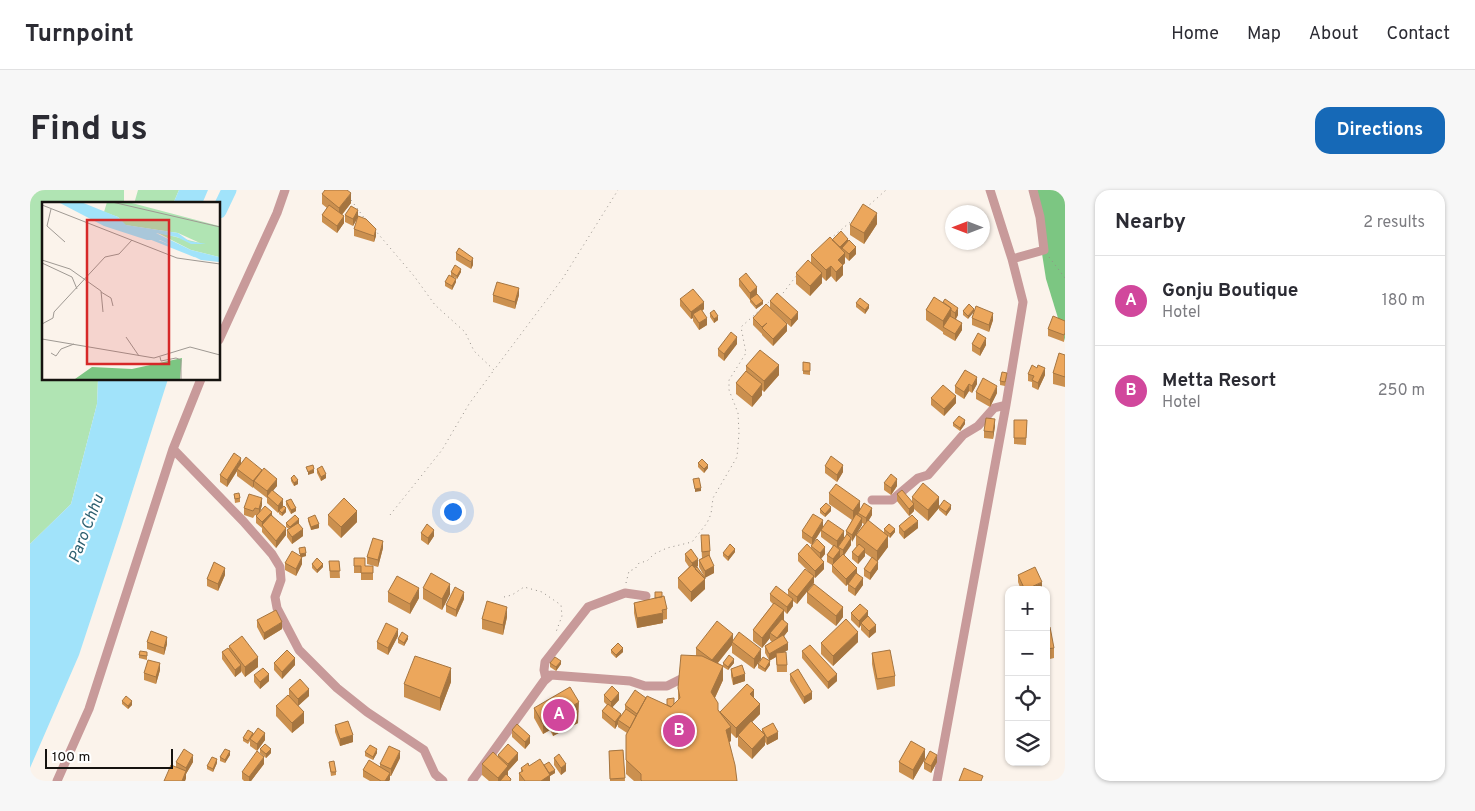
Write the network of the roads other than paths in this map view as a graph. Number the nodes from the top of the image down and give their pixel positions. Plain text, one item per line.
1 (285, 190) edge
2 (990, 190) edge
3 (1033, 190) edge
4 (1012, 259) junction
5 (220, 338) edge
6 (201, 380) edge
7 (1006, 405) junction
8 (174, 449) junction
9 (872, 500) dead end
10 (646, 596) dead end
11 (694, 668) edge
12 (546, 679) junction
13 (57, 781) edge
14 (443, 781) edge
15 (472, 781) edge
16 (937, 781) edge

1 - 5 street
2 - 4 street
3 - 4 street
4 - 7 street
6 - 8 street
7 - 9 street
7 - 16 street
8 - 13 street
8 - 14 street
10 - 12 street
11 - 12 street
12 - 15 street

